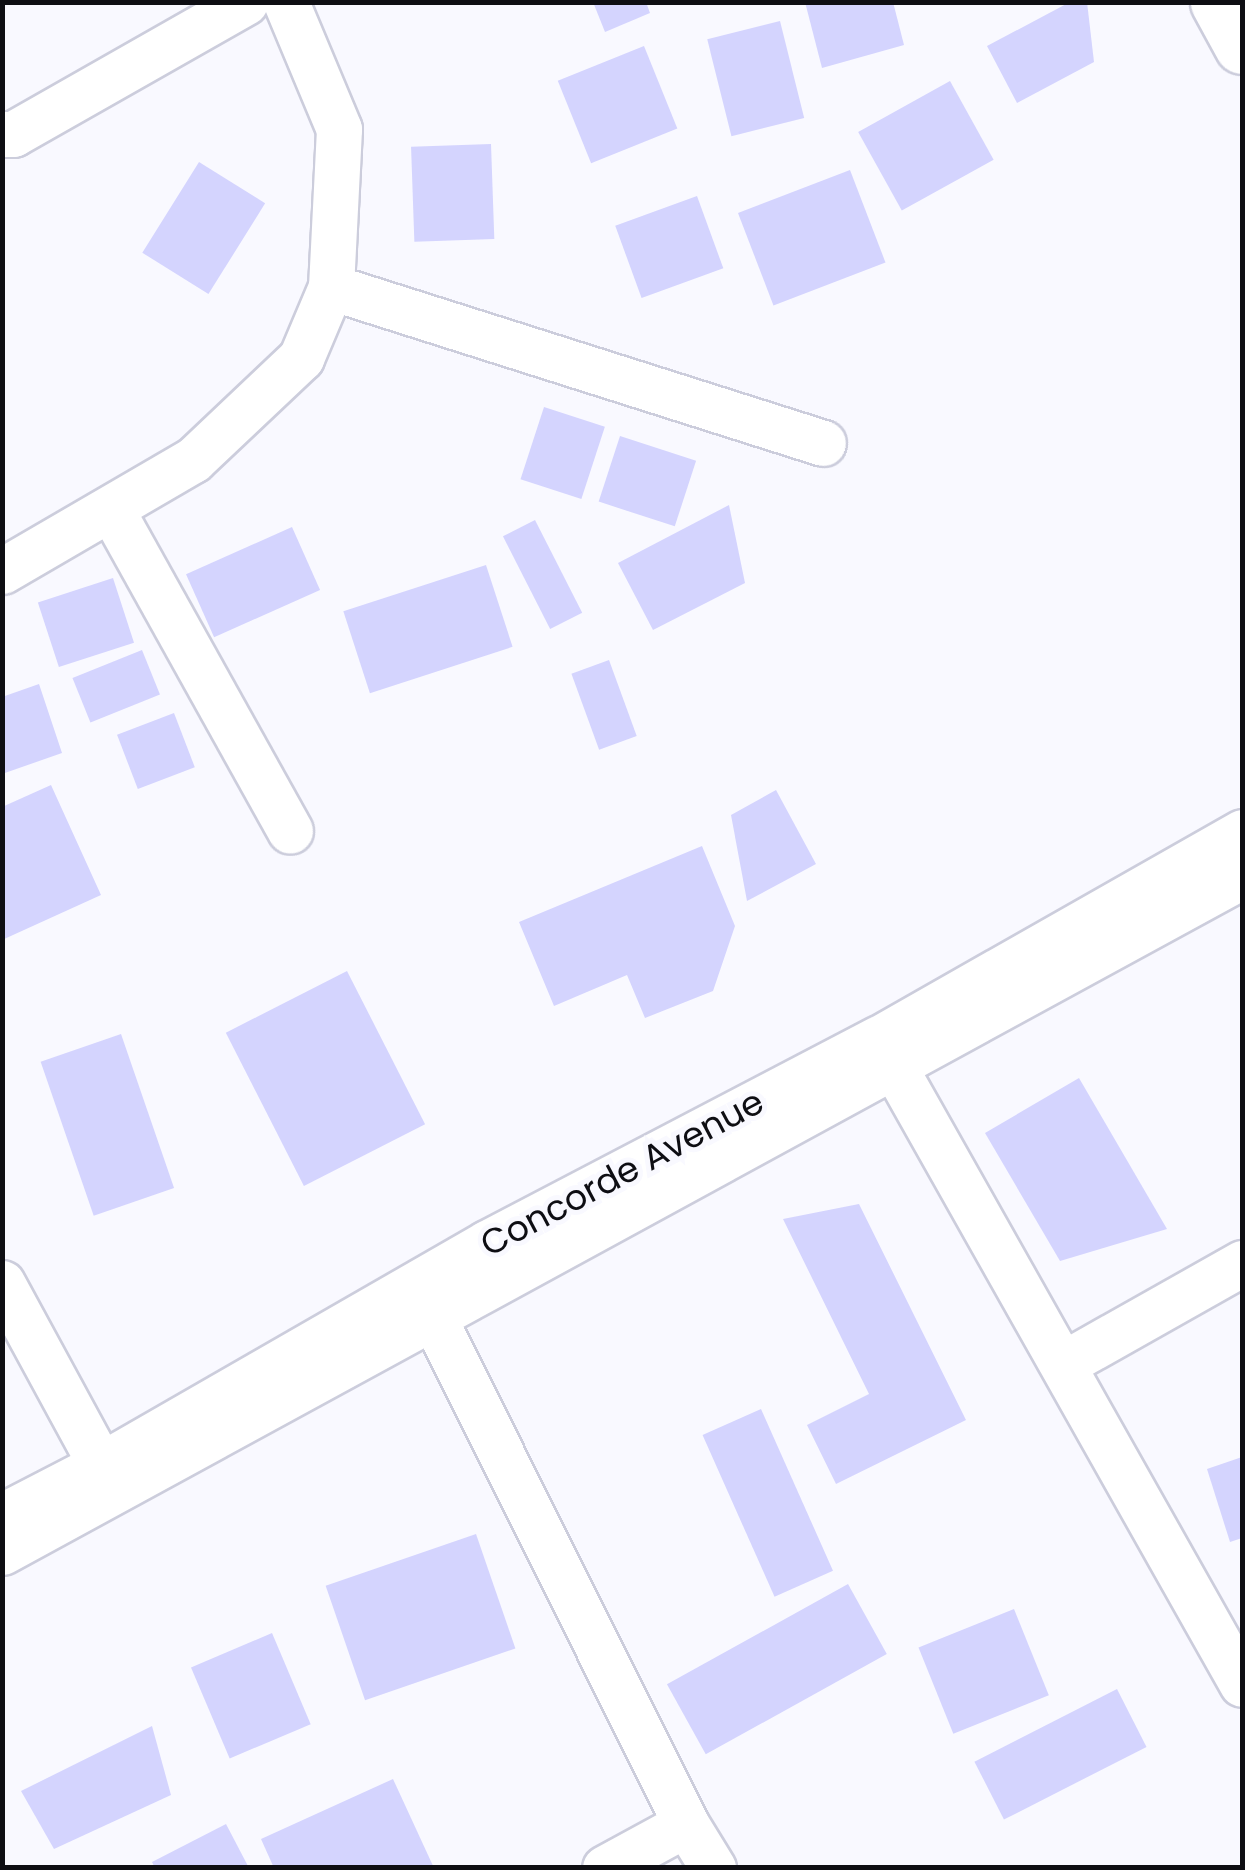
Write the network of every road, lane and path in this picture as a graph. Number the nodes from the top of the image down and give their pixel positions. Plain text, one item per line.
1 (244, 2) edge
2 (1218, 2) edge
3 (293, 5) edge
4 (1242, 46) edge
5 (2, 134) edge
6 (331, 287) junction
7 (824, 443) dead end
8 (111, 509) junction
9 (2, 571) edge
10 (290, 831) dead end
11 (1242, 832) edge
12 (1242, 876) edge
13 (886, 1052) junction
14 (1242, 1263) edge
15 (2, 1283) edge
16 (432, 1314) junction
17 (1063, 1364) junction
18 (101, 1465) junction
19 (2, 1516) edge
20 (2, 1552) edge
21 (1242, 1684) edge
22 (686, 1824) junction
23 (605, 1868) edge
24 (714, 1868) edge

1 - 5 street
2 - 4 main road
3 - 6 street
6 - 7 street
6 - 8 street
8 - 9 street
8 - 10 street
11 - 13 street, Concorde Avenue
12 - 13 street, Concorde Avenue
13 - 16 street, Concorde Avenue
13 - 17 street
13 - 18 street, Concorde Avenue
14 - 17 street
15 - 18 street
16 - 20 street, Concorde Avenue
16 - 22 street
17 - 21 street
18 - 19 street, Concorde Avenue
22 - 23 street
22 - 24 street

